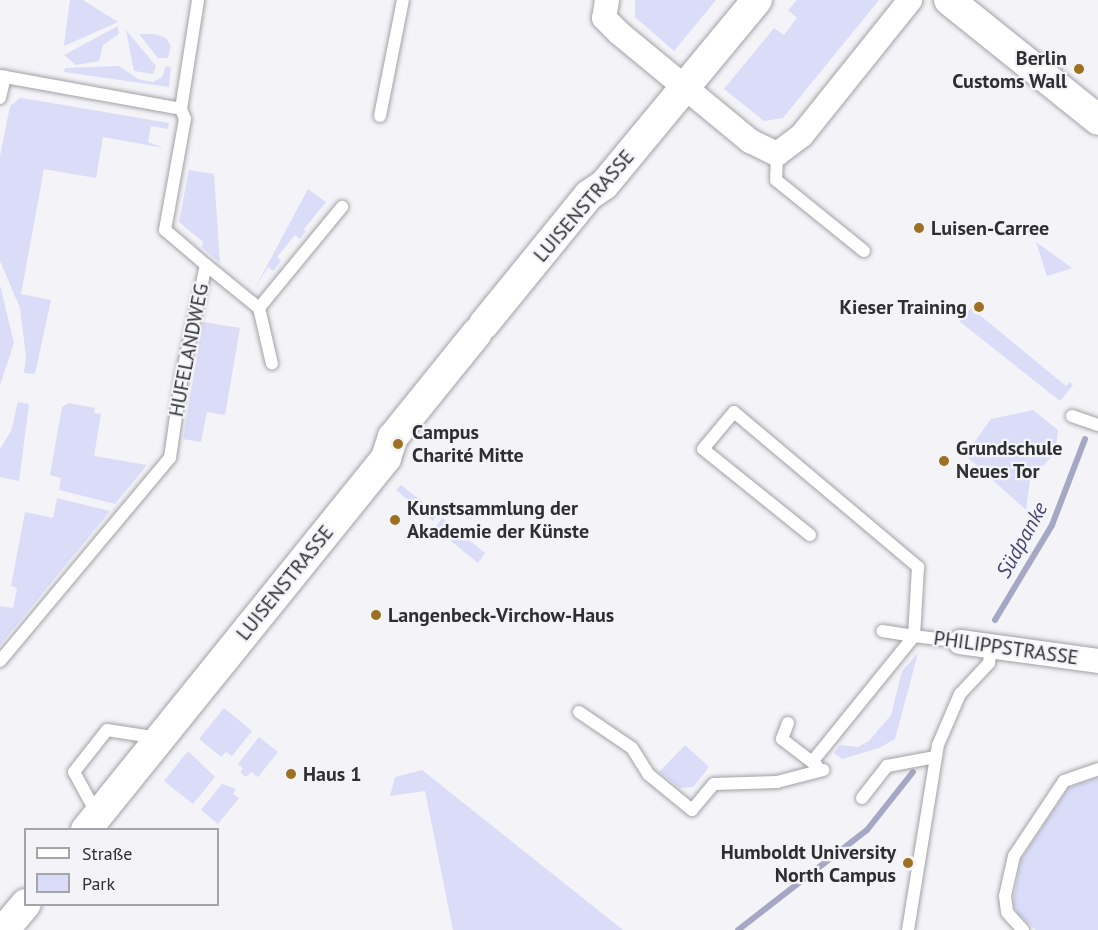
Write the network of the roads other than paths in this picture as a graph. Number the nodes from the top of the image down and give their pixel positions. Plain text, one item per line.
1 (198, 0) edge
2 (403, 0) edge
3 (608, 0) edge
4 (758, 0) edge
5 (910, 0) edge
6 (949, 0) edge
7 (2, 76) edge
8 (685, 87) junction
9 (0, 98) edge
10 (181, 109) junction
11 (380, 116) dead end
12 (1098, 120) edge
13 (777, 154) junction
14 (342, 207) dead end
15 (864, 251) dead end
16 (206, 265) junction
17 (260, 308) junction
18 (272, 364) dead end
19 (1071, 416) dead end
20 (1098, 425) edge
21 (810, 535) dead end
22 (882, 631) dead end
23 (914, 636) junction
24 (960, 642) joint
25 (991, 646) junction
26 (1098, 661) edge
27 (0, 662) edge
28 (579, 712) dead end
29 (788, 723) dead end
30 (159, 739) junction
31 (935, 757) junction
32 (812, 762) junction
33 (1098, 769) edge
34 (862, 798) dead end
35 (92, 823) edge
36 (24, 906) edge
37 (4, 930) edge
38 (908, 930) edge
39 (1023, 930) edge

1 - 10 lane, HUFELANDWEG
2 - 11 lane
3 - 8 street
4 - 8 street, LUISENSTRASSE
5 - 13 street
6 - 12 street
7 - 9 lane
7 - 10 lane
8 - 13 street
8 - 30 street, LUISENSTRASSE
10 - 16 lane, HUFELANDWEG
13 - 15 lane
14 - 17 lane
16 - 17 lane
16 - 27 lane, HUFELANDWEG
17 - 18 lane
19 - 20 lane
21 - 23 lane
22 - 23 lane, PHILIPPSTRASSE
23 - 24 lane, PHILIPPSTRASSE
23 - 32 lane
24 - 25 street, PHILIPPSTRASSE
25 - 26 street, PHILIPPSTRASSE
25 - 31 lane
28 - 32 lane
29 - 32 lane
30 - 35 street, LUISENSTRASSE
30 - 35 lane
31 - 34 lane
31 - 38 lane
33 - 39 lane
36 - 37 street

